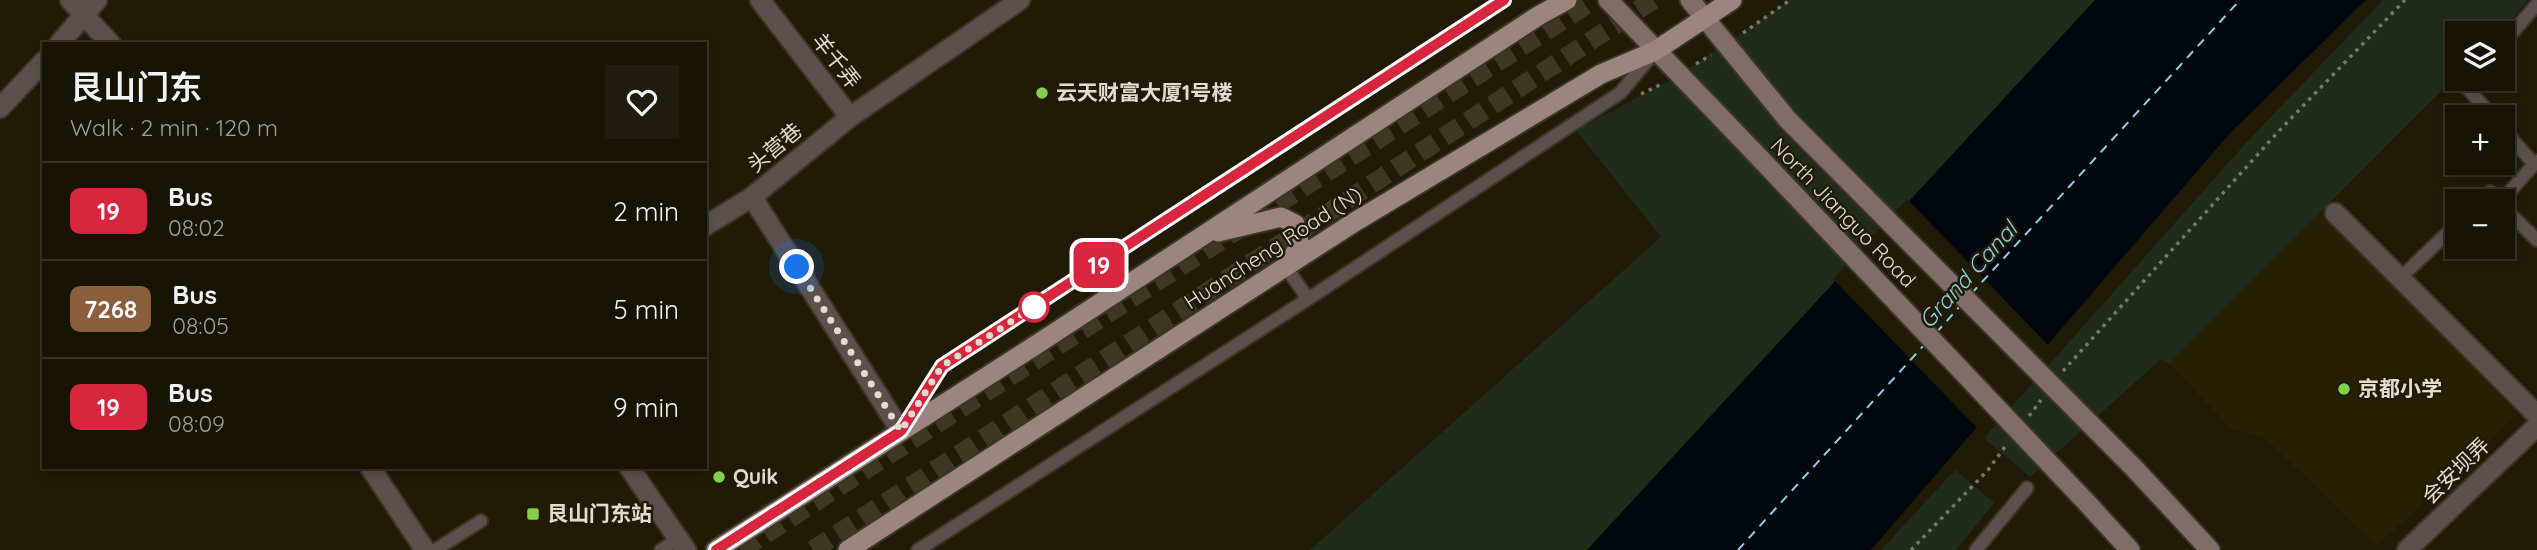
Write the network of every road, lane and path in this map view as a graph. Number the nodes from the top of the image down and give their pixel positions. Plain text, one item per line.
1 (69, 0) edge
2 (760, 0) edge
3 (1020, 0) edge
4 (1504, 0) edge
5 (1567, 0) edge
6 (1608, 0) edge
7 (1690, 0) edge
8 (1732, 0) edge
9 (2405, 0) edge
10 (2537, 4) edge
11 (91, 7) edge
12 (1705, 17) junction
13 (2515, 29) edge
14 (61, 42) edge
15 (110, 42) edge
16 (1655, 51) junction
17 (42, 63) edge
18 (2469, 91) edge
19 (2482, 105) edge
20 (0, 108) edge
21 (850, 117) junction
22 (2515, 141) edge
23 (2536, 162) edge
24 (2512, 189) edge
25 (752, 197) junction
26 (2334, 213) dead end
27 (2515, 218) edge
28 (707, 225) edge
29 (2445, 235) edge
30 (1201, 237) junction
31 (2537, 240) edge
32 (1286, 267) junction
33 (2400, 278) junction
34 (1308, 299) junction
35 (2059, 376) dead end
36 (2043, 397) dead end
37 (2537, 415) edge
38 (2028, 418) dead end
39 (2537, 426) edge
40 (901, 431) junction
41 (2012, 439) dead end
42 (371, 469) edge
43 (630, 469) edge
44 (2027, 488) dead end
45 (481, 521) dead end
46 (682, 545) edge
47 (425, 550) edge
48 (435, 550) edge
49 (661, 550) edge
50 (716, 550) edge
51 (848, 550) edge
52 (918, 550) edge
53 (1911, 550) edge
54 (1976, 550) edge
55 (2130, 550) edge
56 (2210, 550) edge
57 (2407, 550) edge

1 - 11 street
2 - 21 street, 羊千弄
3 - 21 street, 头营巷
4 - 40 lane
5 - 30 main road
6 - 16 main road, North Jianguo Road
7 - 12 main road, North Jianguo Road
8 - 12 main road, Huancheng Road (N)
9 - 35 path
10 - 13 lane
11 - 14 street
11 - 15 street
12 - 16 main road, Huancheng Road (N)
12 - 56 main road, North Jianguo Road, bridge
16 - 32 main road, Huancheng Road (N)
16 - 34 lane
16 - 55 main road, North Jianguo Road, bridge
17 - 20 street
18 - 19 lane
21 - 25 street, 头营巷
22 - 23 lane
23 - 24 lane
25 - 28 street
25 - 40 street, 头营巷
26 - 33 street
27 - 31 lane
29 - 33 lane
30 - 32 main road
30 - 40 main road
32 - 34 lane
32 - 51 main road, Huancheng Road (N)
33 - 37 street
34 - 52 lane
36 - 38 path
39 - 57 street, 会安坝弄
40 - 50 main road
41 - 53 path
42 - 47 street
43 - 46 street
44 - 54 lane
45 - 48 lane
46 - 49 lane

